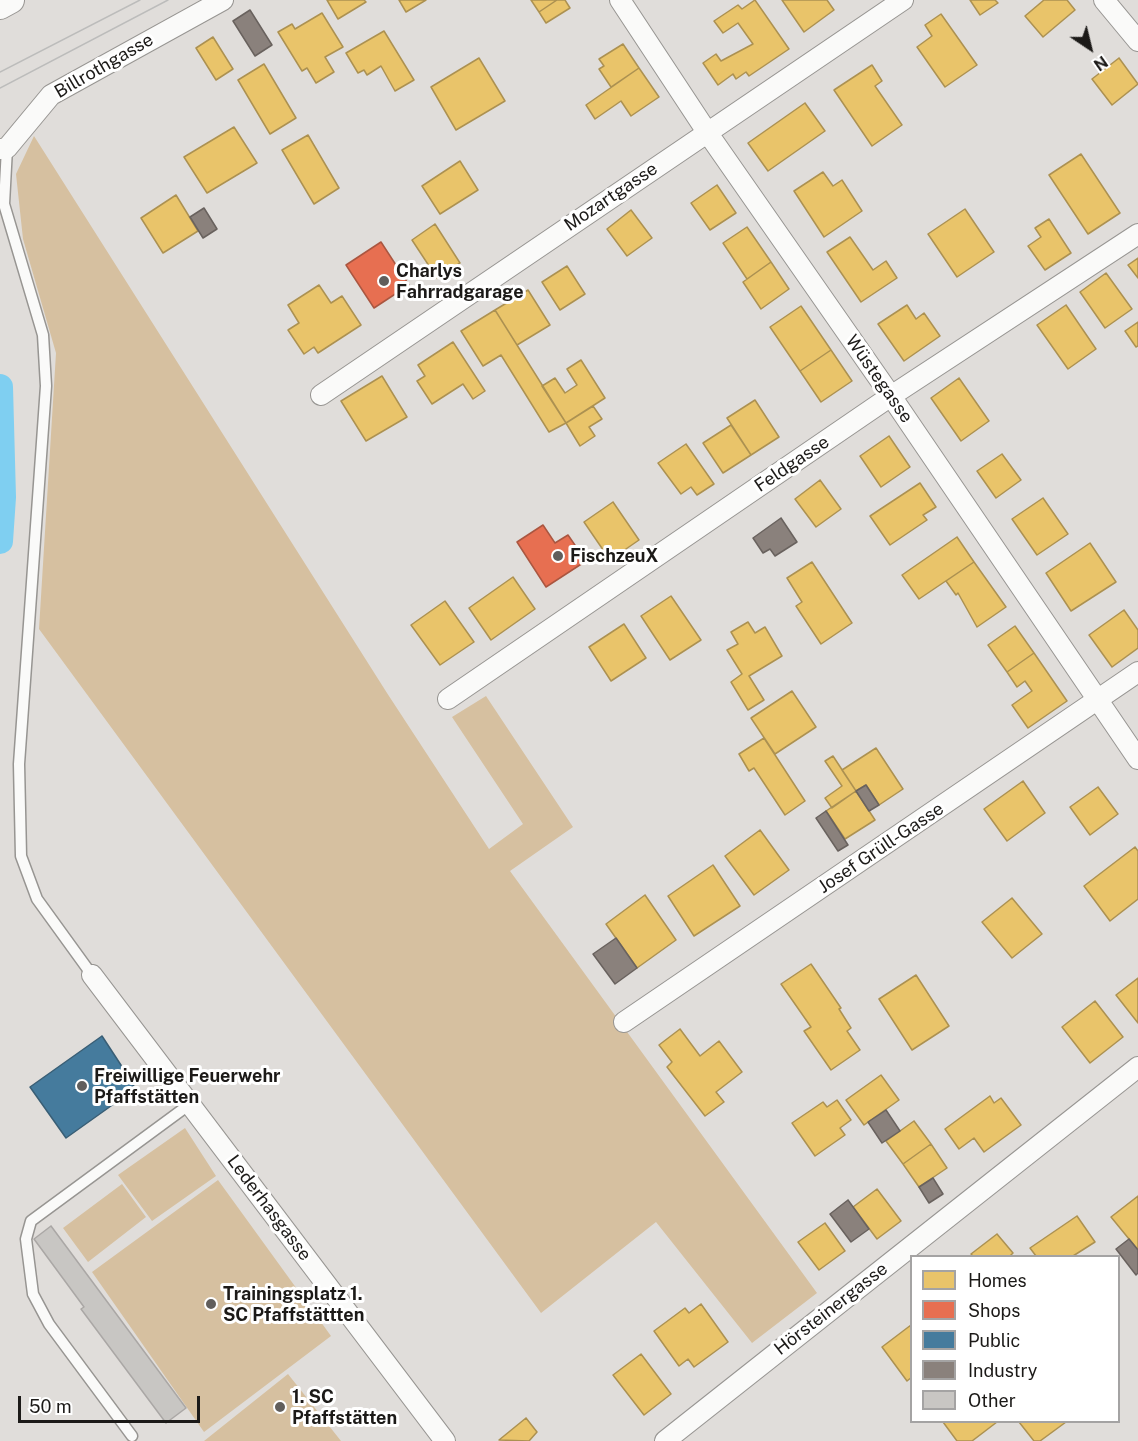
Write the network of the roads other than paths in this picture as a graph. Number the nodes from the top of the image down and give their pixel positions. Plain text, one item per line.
1 (11, 0) edge
2 (223, 0) edge
3 (620, 0) edge
4 (903, 0) edge
5 (1104, 0) edge
6 (0, 6) edge
7 (1138, 42) edge
8 (706, 132) junction
9 (3, 148) edge
10 (1138, 234) edge
11 (321, 395) dead end
12 (891, 396) junction
13 (1138, 672) edge
14 (448, 699) dead end
15 (1098, 700) junction
16 (1138, 759) edge
17 (93, 975) joint
18 (624, 1022) dead end
19 (1138, 1067) edge
20 (190, 1104) junction
21 (132, 1437) dead end
22 (444, 1441) edge
23 (665, 1441) edge

1 - 6 street
2 - 9 street, Billrothgasse
3 - 8 street, Wüstegasse
4 - 8 street, Mozartgasse
5 - 7 street
8 - 11 street, Mozartgasse
8 - 12 street, Wüstegasse
9 - 17 lane
10 - 12 street, Feldgasse
12 - 14 street, Feldgasse
12 - 15 street, Wüstegasse
13 - 15 street, Josef Grüll-Gasse
15 - 16 street, Wüstegasse
15 - 18 street, Josef Grüll-Gasse
17 - 20 street, Lederhasgasse
19 - 23 street, Hörsteinergasse
20 - 21 lane
20 - 22 street, Lederhasgasse

